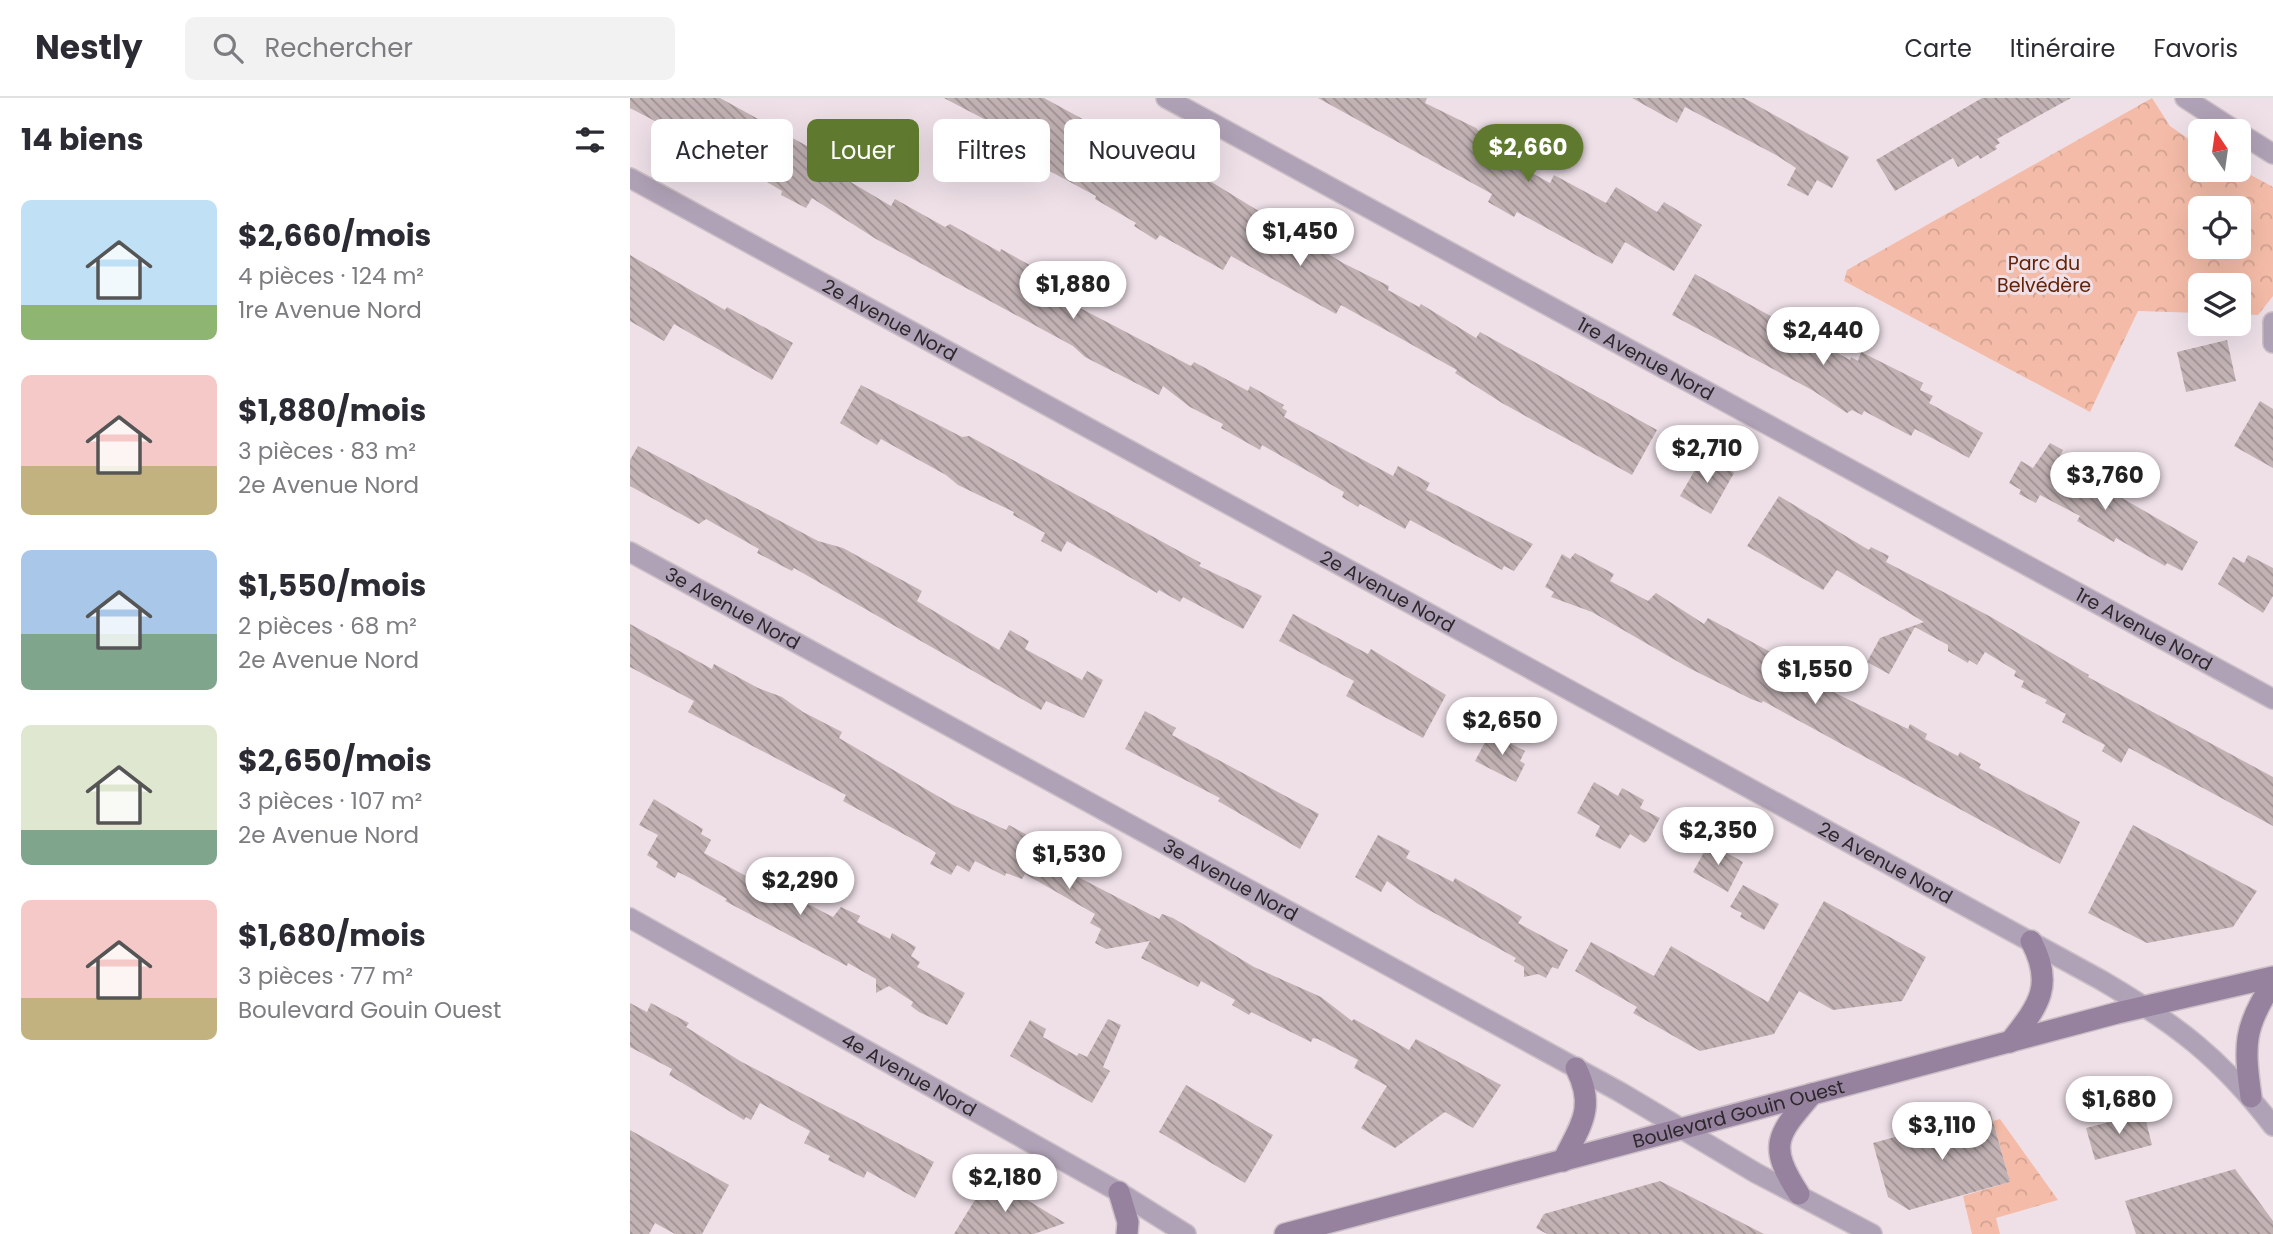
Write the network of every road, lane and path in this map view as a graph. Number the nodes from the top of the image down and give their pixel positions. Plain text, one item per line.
1 (1166, 98) edge
2 (2185, 98) edge
3 (2217, 119) edge
4 (2251, 141) edge
5 (2273, 154) edge
6 (630, 178) edge
7 (2273, 322) edge
8 (2273, 343) edge
9 (630, 552) edge
10 (2273, 699) edge
11 (630, 918) edge
12 (2031, 942) junction
13 (2273, 977) edge
14 (2273, 983) edge
15 (2145, 1006) junction
16 (2010, 1042) junction
17 (1576, 1068) junction
18 (1812, 1094) junction
19 (2250, 1097) junction
20 (2273, 1126) edge
21 (1681, 1129) junction
22 (1563, 1161) junction
23 (1119, 1192) junction
24 (1799, 1194) junction
25 (1321, 1229) edge
26 (1127, 1234) edge
27 (1186, 1234) edge
28 (1284, 1234) edge
29 (1872, 1234) edge

1 - 10 street, 1re Avenue Nord
2 - 3 street
4 - 5 street
6 - 12 street, 2e Avenue Nord
7 - 8 street
9 - 17 street, 3e Avenue Nord
11 - 23 street, 4e Avenue Nord
12 - 15 street, 2e Avenue Nord
12 - 16 main road
13 - 15 main road, Boulevard Gouin Ouest
14 - 19 main road
15 - 16 main road, Boulevard Gouin Ouest
15 - 19 street, 2e Avenue Nord
16 - 18 main road, Boulevard Gouin Ouest
17 - 21 street, 3e Avenue Nord
17 - 22 main road
18 - 21 main road, Boulevard Gouin Ouest
18 - 24 main road
19 - 20 street, 2e Avenue Nord
21 - 22 main road, Boulevard Gouin Ouest
21 - 24 street, 3e Avenue Nord
22 - 25 main road, Boulevard Gouin Ouest
23 - 26 main road
23 - 27 street, 4e Avenue Nord
24 - 29 street, 3e Avenue Nord
25 - 28 main road, Boulevard Gouin Ouest

